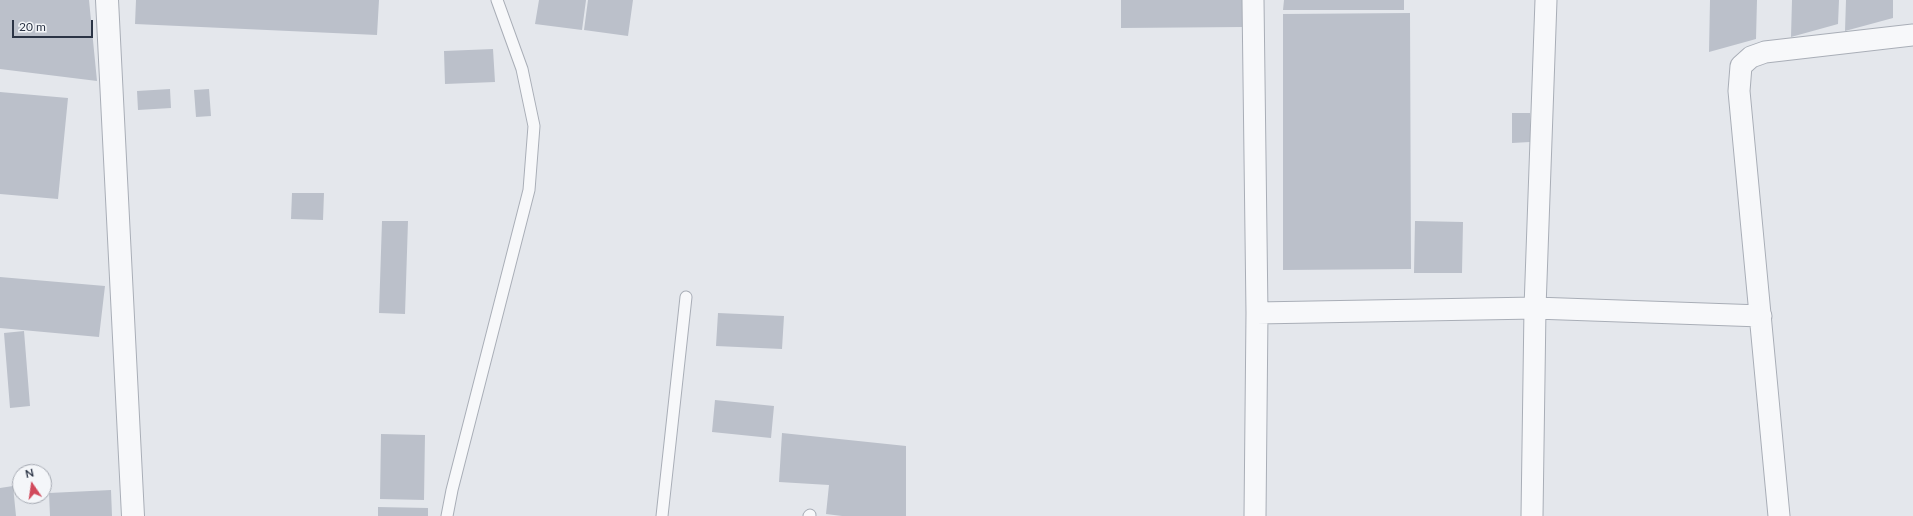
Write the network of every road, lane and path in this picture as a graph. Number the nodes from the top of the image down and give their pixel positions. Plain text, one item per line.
1 (107, 0) edge
2 (497, 0) edge
3 (1253, 0) edge
4 (1546, 0) edge
5 (1913, 35) edge
6 (686, 297) dead end
7 (1535, 308) junction
8 (1258, 313) junction
9 (1761, 316) junction
10 (133, 516) edge
11 (447, 516) edge
12 (662, 516) edge
13 (1255, 516) edge
14 (1532, 516) edge
15 (1780, 516) edge

1 - 10 street
2 - 11 lane
3 - 8 street
4 - 7 street
5 - 9 street
6 - 12 lane
7 - 8 street
7 - 9 street
7 - 14 street
8 - 13 street
9 - 15 street

